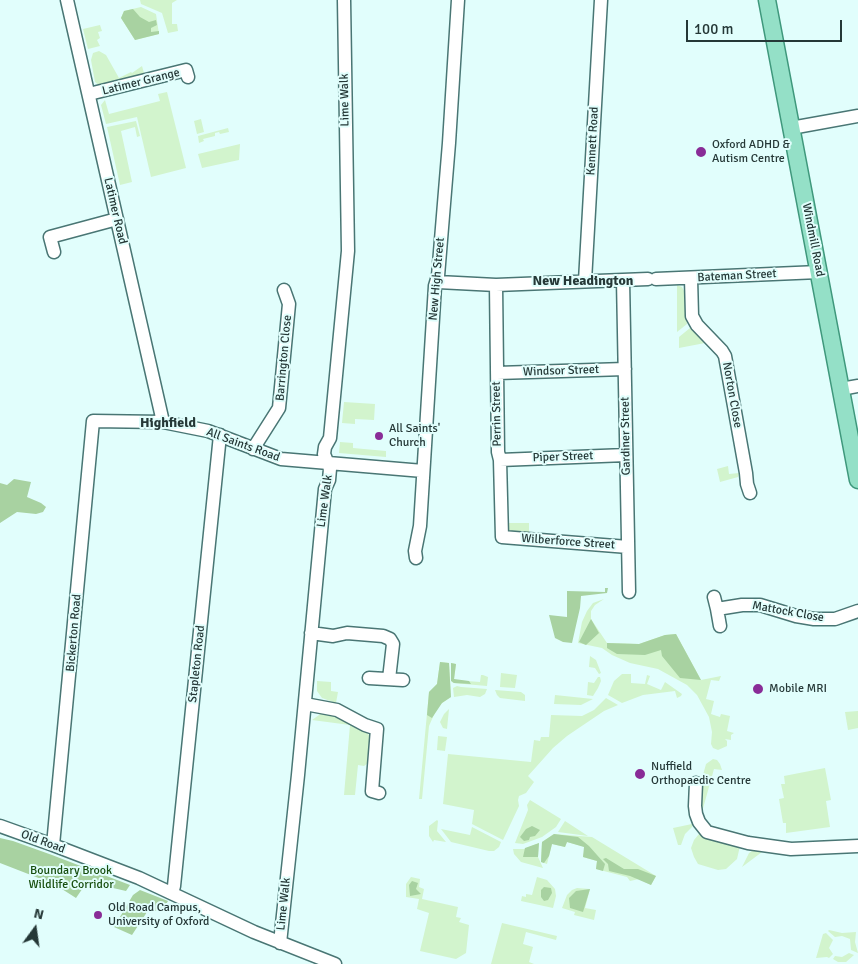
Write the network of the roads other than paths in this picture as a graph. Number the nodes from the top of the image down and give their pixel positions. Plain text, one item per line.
1 (67, 0) edge
2 (344, 0) edge
3 (458, 0) edge
4 (601, 0) edge
5 (767, 0) edge
6 (188, 77) dead end
7 (89, 94) junction
8 (858, 116) edge
9 (791, 128) junction
10 (117, 219) junction
11 (54, 252) dead end
12 (819, 272) junction
13 (691, 278) junction
14 (623, 280) junction
15 (585, 281) junction
16 (438, 282) junction
17 (496, 285) junction
18 (284, 290) dead end
19 (625, 369) junction
20 (497, 374) junction
21 (858, 386) edge
22 (841, 389) junction
23 (93, 421) joint
24 (163, 422) junction
25 (220, 435) junction
26 (253, 449) junction
27 (626, 455) junction
28 (500, 460) junction
29 (328, 463) junction
30 (423, 471) junction
31 (858, 480) edge
32 (750, 493) dead end
33 (507, 538) joint
34 (628, 547) junction
35 (416, 558) dead end
36 (629, 592) dead end
37 (858, 611) edge
38 (720, 626) dead end
39 (311, 633) junction
40 (369, 678) dead end
41 (389, 679) junction
42 (403, 680) dead end
43 (305, 704) junction
44 (696, 783) dead end
45 (379, 793) dead end
46 (0, 826) edge
47 (53, 845) junction
48 (858, 846) edge
49 (172, 893) junction
50 (280, 943) junction
51 (334, 964) edge

1 - 7 street, Latimer Road
2 - 29 street, Lime Walk
3 - 16 street, New High Street
4 - 15 street, Kennett Road
5 - 9 main road, Windmill Road
6 - 7 street, Latimer Grange
7 - 10 street, Latimer Road
8 - 9 street
9 - 12 main road, Windmill Road
10 - 11 street
10 - 24 street, Latimer Road
12 - 13 street, Bateman Street
12 - 22 main road, Windmill Road
13 - 14 street, Bateman Street
13 - 32 street, Norton Close
14 - 15 street, Bateman Street
14 - 19 street, Gardiner Street
15 - 17 street, Bateman Street
16 - 17 street, Bateman Street
16 - 30 street, New High Street
17 - 20 street, Perrin Street
18 - 26 street, Barrington Close
19 - 20 street, Windsor Street
19 - 27 street, Gardiner Street
20 - 28 street, Perrin Street
21 - 22 street
22 - 31 main road, Windmill Road
23 - 24 street, All Saints Road
23 - 47 street, Bickerton Road
24 - 25 street, All Saints Road
25 - 26 street, All Saints Road
25 - 49 street, Stapleton Road
26 - 29 street, All Saints Road
27 - 28 street, Piper Street
27 - 34 street, Gardiner Street
28 - 33 street, Perrin Street
29 - 30 street, All Saints Road
29 - 39 street, Lime Walk
30 - 35 street, New High Street
33 - 34 street, Wilberforce Street
34 - 36 street, Gardiner Street
37 - 38 street, Mattock Close
39 - 41 street
39 - 43 street, Lime Walk
40 - 41 street
41 - 42 street
43 - 45 street
43 - 50 street, Lime Walk
44 - 48 street
46 - 47 street, Old Road
47 - 49 street, Old Road
49 - 50 street, Old Road
50 - 51 street, Old Road

